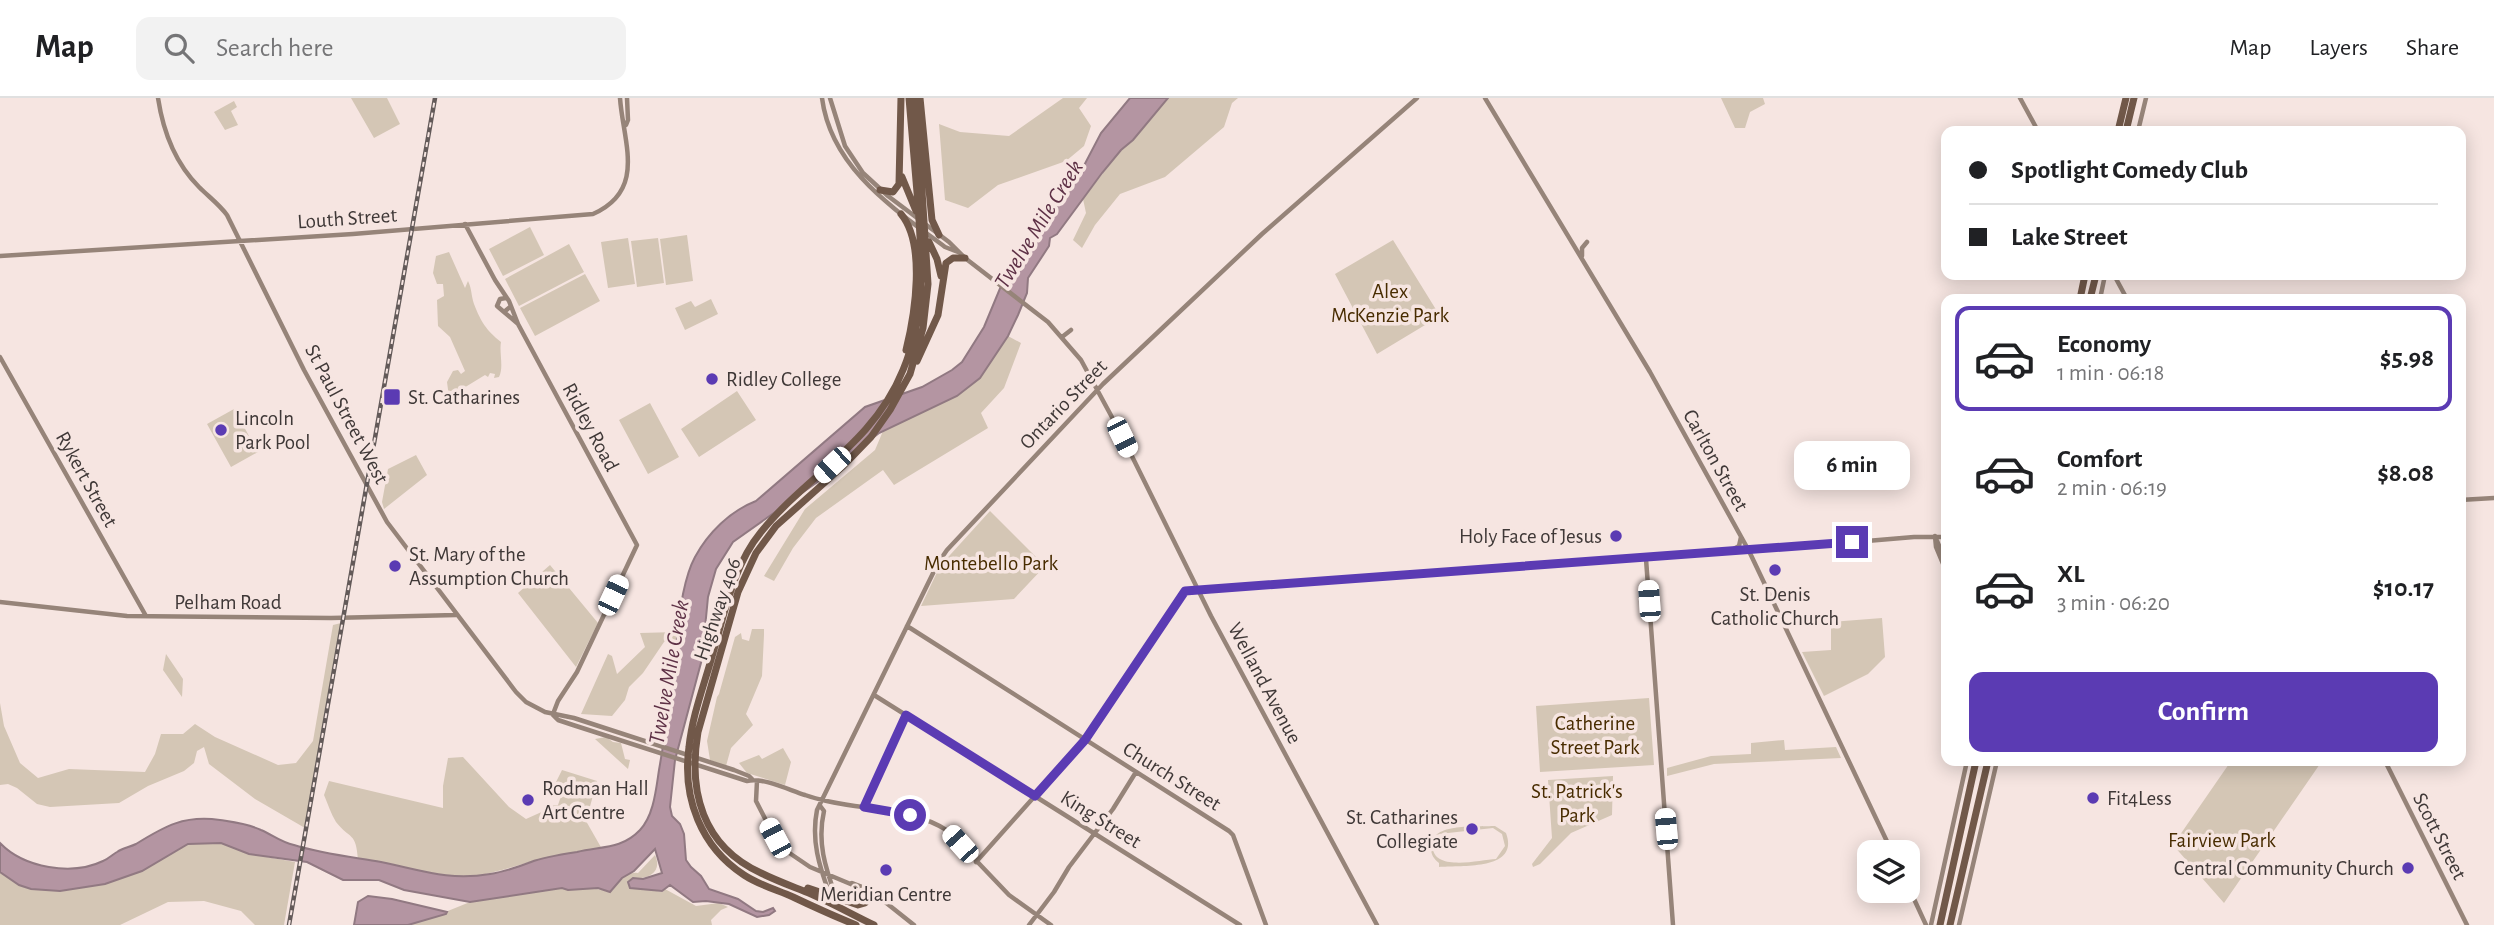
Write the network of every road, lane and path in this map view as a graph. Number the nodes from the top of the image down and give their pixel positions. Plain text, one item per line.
1 (158, 98) edge
2 (620, 98) edge
3 (627, 98) edge
4 (822, 98) edge
5 (830, 98) edge
6 (901, 98) edge
7 (909, 98) edge
8 (918, 98) edge
9 (1417, 98) edge
10 (1485, 98) edge
11 (2021, 98) edge
12 (2124, 98) edge
13 (2134, 98) edge
14 (2146, 98) edge
15 (625, 126) junction
16 (2035, 126) edge
17 (2118, 126) edge
18 (2127, 126) edge
19 (2139, 126) edge
20 (900, 166) junction
21 (880, 190) junction
22 (465, 224) junction
23 (922, 224) junction
24 (233, 228) junction
25 (266, 239) junction
26 (239, 240) junction
27 (222, 241) junction
28 (1587, 242) dead end
29 (914, 247) junction
30 (962, 255) junction
31 (0, 256) edge
32 (248, 260) junction
33 (1583, 260) junction
34 (495, 280) junction
35 (942, 295) junction
36 (506, 298) junction
37 (500, 299) junction
38 (509, 307) junction
39 (504, 312) junction
40 (517, 324) junction
41 (1071, 330) dead end
42 (1062, 337) junction
43 (0, 357) edge
44 (906, 372) junction
45 (1098, 389) junction
46 (882, 408) junction
47 (2494, 498) edge
48 (2466, 500) edge
49 (1935, 536) junction
50 (1741, 537) junction
51 (1941, 537) edge
52 (1763, 550) junction
53 (1941, 550) edge
54 (1749, 551) junction
55 (1727, 553) junction
56 (1646, 559) junction
57 (1941, 559) edge
58 (1754, 564) junction
59 (1198, 590) junction
60 (0, 603) edge
61 (456, 615) junction
62 (146, 617) junction
63 (907, 626) junction
64 (874, 695) junction
65 (553, 714) junction
66 (906, 715) junction
67 (1085, 740) junction
68 (1966, 766) edge
69 (1975, 766) edge
70 (1988, 766) edge
71 (1996, 766) edge
72 (2388, 766) edge
73 (1136, 772) junction
74 (755, 780) junction
75 (1035, 796) junction
76 (822, 804) junction
77 (864, 807) junction
78 (1095, 834) junction
79 (1886, 840) edge
80 (737, 859) junction
81 (976, 862) junction
82 (872, 893) junction
83 (1917, 903) edge
84 (1037, 916) junction
85 (849, 925) edge
86 (874, 925) edge
87 (914, 925) edge
88 (1029, 925) edge
89 (1051, 925) edge
90 (1240, 925) edge
91 (1266, 925) edge
92 (1377, 925) edge
93 (1673, 925) edge
94 (1928, 925) edge
95 (1940, 925) edge
96 (1950, 925) edge
97 (1959, 925) edge
98 (2467, 925) edge

1 - 24 main road, St Paul Street West
2 - 15 main road, Louth Street
3 - 15 main road, Louth Street
4 - 23 main road
5 - 21 main road
6 - 20 highway
7 - 44 highway, Highway 406
8 - 23 highway
8 - 44 highway, Highway 406
9 - 45 main road, Ontario Street
10 - 33 main road, Carlton Street
11 - 16 main road
12 - 17 highway
13 - 18 highway
14 - 19 main road
15 - 22 main road, Louth Street
20 - 21 highway
20 - 23 highway
21 - 23 main road
22 - 25 main road, Louth Street
22 - 34 main road
23 - 29 highway
23 - 29 highway
23 - 30 main road, Welland Avenue
23 - 35 highway
24 - 26 main road, St Paul Street West
24 - 27 main road
25 - 26 main road, Louth Street
25 - 32 main road
26 - 27 main road, Louth Street
26 - 32 main road, St Paul Street West
27 - 31 main road, Louth Street
28 - 33 main road
29 - 46 highway
30 - 35 highway
30 - 42 main road, Welland Avenue
32 - 61 main road, St Paul Street West
33 - 50 main road, Carlton Street
34 - 36 main road
34 - 37 main road
35 - 44 highway
36 - 37 main road
36 - 38 main road, Ridley Road
37 - 39 main road
38 - 39 main road
38 - 40 main road, Ridley Road
39 - 40 main road, Ridley Road
40 - 65 main road, Ridley Road
41 - 42 main road
42 - 45 main road, Welland Avenue
43 - 62 main road, Rykert Street
44 - 46 highway, Highway 406
44 - 80 highway, Highway 406
45 - 59 main road, Welland Avenue
45 - 63 main road, Ontario Street
46 - 85 highway, Highway 406
47 - 48 main road
49 - 51 main road
49 - 52 main road
49 - 53 main road
49 - 57 main road
50 - 54 main road, Carlton Street
50 - 55 main road
52 - 54 main road
52 - 58 main road
54 - 55 main road
54 - 58 main road, Carlton Street
55 - 56 main road
56 - 59 main road
56 - 93 main road
58 - 79 main road, Carlton Street
59 - 67 main road
59 - 92 main road, Welland Avenue
60 - 62 main road, Pelham Road
61 - 62 main road, Pelham Road
61 - 65 main road, St Paul Street West
63 - 64 main road, Ontario Street
63 - 67 main road, Church Street
64 - 66 main road, King Street
64 - 76 main road, Ontario Street
65 - 74 main road, St Paul Street West
65 - 74 main road, St Paul Street West
66 - 75 main road, King Street
66 - 77 main road
67 - 73 main road, Church Street
67 - 75 main road
68 - 94 main road
69 - 95 highway
70 - 96 highway
71 - 97 main road
72 - 98 main road, Scott Street
73 - 78 main road
73 - 91 main road, Church Street
74 - 76 main road, St Paul Street West
74 - 82 main road
75 - 78 main road, King Street
75 - 81 main road
76 - 77 main road, St Paul Street West
76 - 85 main road
76 - 85 main road
77 - 81 main road, St Paul Street West
78 - 84 main road
78 - 90 main road, King Street
80 - 82 highway
80 - 86 highway, Highway 406
81 - 84 main road, St Paul Street West
82 - 87 main road
83 - 94 main road
84 - 88 main road
84 - 89 main road, St Paul Street West

